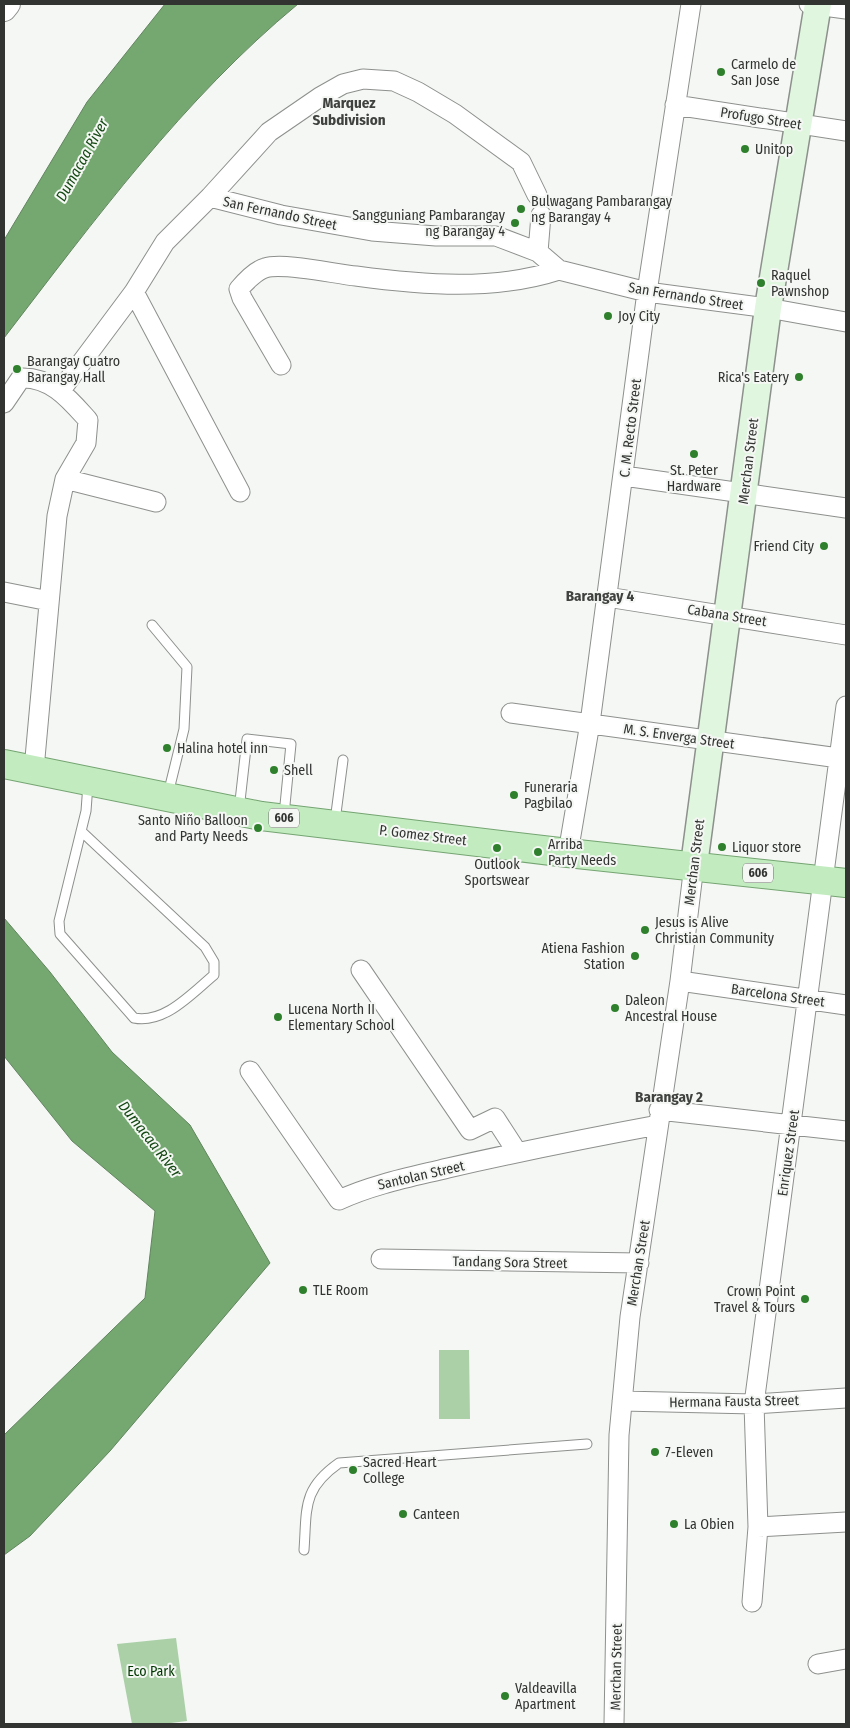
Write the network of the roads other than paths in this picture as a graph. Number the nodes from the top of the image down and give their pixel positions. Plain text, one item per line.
1 (8, 4) edge
2 (691, 4) edge
3 (815, 4) edge
4 (4, 9) edge
5 (846, 9) edge
6 (676, 105) junction
7 (797, 124) junction
8 (846, 131) edge
9 (537, 195) dead end
10 (210, 197) junction
11 (541, 214) dead end
12 (538, 252) junction
13 (559, 270) junction
14 (134, 292) junction
15 (646, 292) junction
16 (768, 308) junction
17 (846, 322) edge
18 (281, 365) dead end
19 (61, 390) junction
20 (4, 403) edge
21 (624, 476) junction
22 (65, 479) junction
23 (240, 492) dead end
24 (745, 493) junction
25 (156, 502) dead end
26 (846, 508) edge
27 (4, 592) edge
28 (607, 597) junction
29 (49, 601) junction
30 (728, 615) junction
31 (152, 625) dead end
32 (846, 635) edge
33 (846, 706) edge
34 (511, 714) dead end
35 (590, 723) junction
36 (709, 740) junction
37 (843, 759) edge
38 (343, 760) dead end
39 (4, 764) edge
40 (34, 769) junction
41 (88, 781) junction
42 (167, 799) junction
43 (239, 813) junction
44 (284, 818) junction
45 (334, 824) junction
46 (81, 832) junction
47 (568, 853) junction
48 (694, 865) junction
49 (834, 882) edge
50 (361, 970) dead end
51 (680, 981) junction
52 (808, 998) junction
53 (846, 1004) edge
54 (250, 1071) dead end
55 (658, 1118) junction
56 (792, 1125) junction
57 (846, 1131) edge
58 (517, 1152) junction
59 (381, 1259) dead end
60 (639, 1263) junction
61 (846, 1398) edge
62 (622, 1401) junction
63 (754, 1404) junction
64 (587, 1444) dead end
65 (846, 1522) edge
66 (758, 1527) junction
67 (304, 1550) dead end
68 (752, 1602) dead end
69 (846, 1659) edge
70 (818, 1664) dead end
71 (614, 1724) edge

1 - 4 street
2 - 6 street, C. M. Recto Street
3 - 5 street
3 - 7 main road, Merchan Street
6 - 7 street, Profugo Street
6 - 15 street, C. M. Recto Street
7 - 8 street, Profugo Street
7 - 16 main road, Merchan Street
9 - 10 street
10 - 12 street, San Fernando Street
10 - 14 street
11 - 12 street
12 - 13 street, San Fernando Street
13 - 15 street, San Fernando Street
13 - 18 street
14 - 19 street
14 - 23 street
15 - 16 street, San Fernando Street
15 - 21 street, C. M. Recto Street
16 - 17 street, San Fernando Street
16 - 24 main road, Merchan Street
19 - 20 street
19 - 22 street
21 - 24 street
21 - 28 street, C. M. Recto Street
22 - 25 street
22 - 29 street
24 - 26 street
24 - 30 main road, Merchan Street
27 - 29 street
28 - 30 street, Cabana Street
28 - 35 street, C. M. Recto Street
29 - 40 street
30 - 32 street, Cabana Street
30 - 36 main road, Merchan Street
31 - 42 lane
33 - 37 street, Enriquez Street
34 - 35 street, M. S. Enverga Street
35 - 36 street, M. S. Enverga Street
35 - 47 street, C. M. Recto Street
36 - 37 street, M. S. Enverga Street
36 - 48 main road, Merchan Street
37 - 49 street, Enriquez Street
38 - 45 lane
39 - 40 main road, P. Gomez Street / 606
40 - 41 main road, P. Gomez Street / 606
41 - 42 main road, P. Gomez Street / 606
41 - 46 lane
42 - 43 main road, P. Gomez Street / 606
43 - 44 main road, P. Gomez Street / 606
43 - 44 lane
44 - 45 main road, P. Gomez Street / 606
45 - 47 main road, P. Gomez Street / 606
46 - 46 lane
47 - 48 main road, P. Gomez Street / 606
48 - 49 main road, P. Gomez Street / 606
48 - 51 street, Merchan Street
49 - 52 street, Enriquez Street
50 - 58 street
51 - 52 street, Barcelona Street
51 - 55 street, Merchan Street
52 - 53 street, Barcelona Street
52 - 56 street, Enriquez Street
54 - 58 street, Santolan Street
55 - 56 street, Santolan Street
55 - 58 street, Santolan Street
55 - 60 street, Merchan Street
56 - 57 street, Santolan Street
56 - 63 street, Enriquez Street
59 - 60 street, Tandang Sora Street
60 - 62 street, Merchan Street
61 - 63 street, Hermana Fausta Street
62 - 63 street, Hermana Fausta Street
62 - 71 street, Merchan Street
63 - 66 street, Enriquez Street
64 - 67 lane
65 - 66 street
66 - 68 street, Enriquez Street
69 - 70 street

